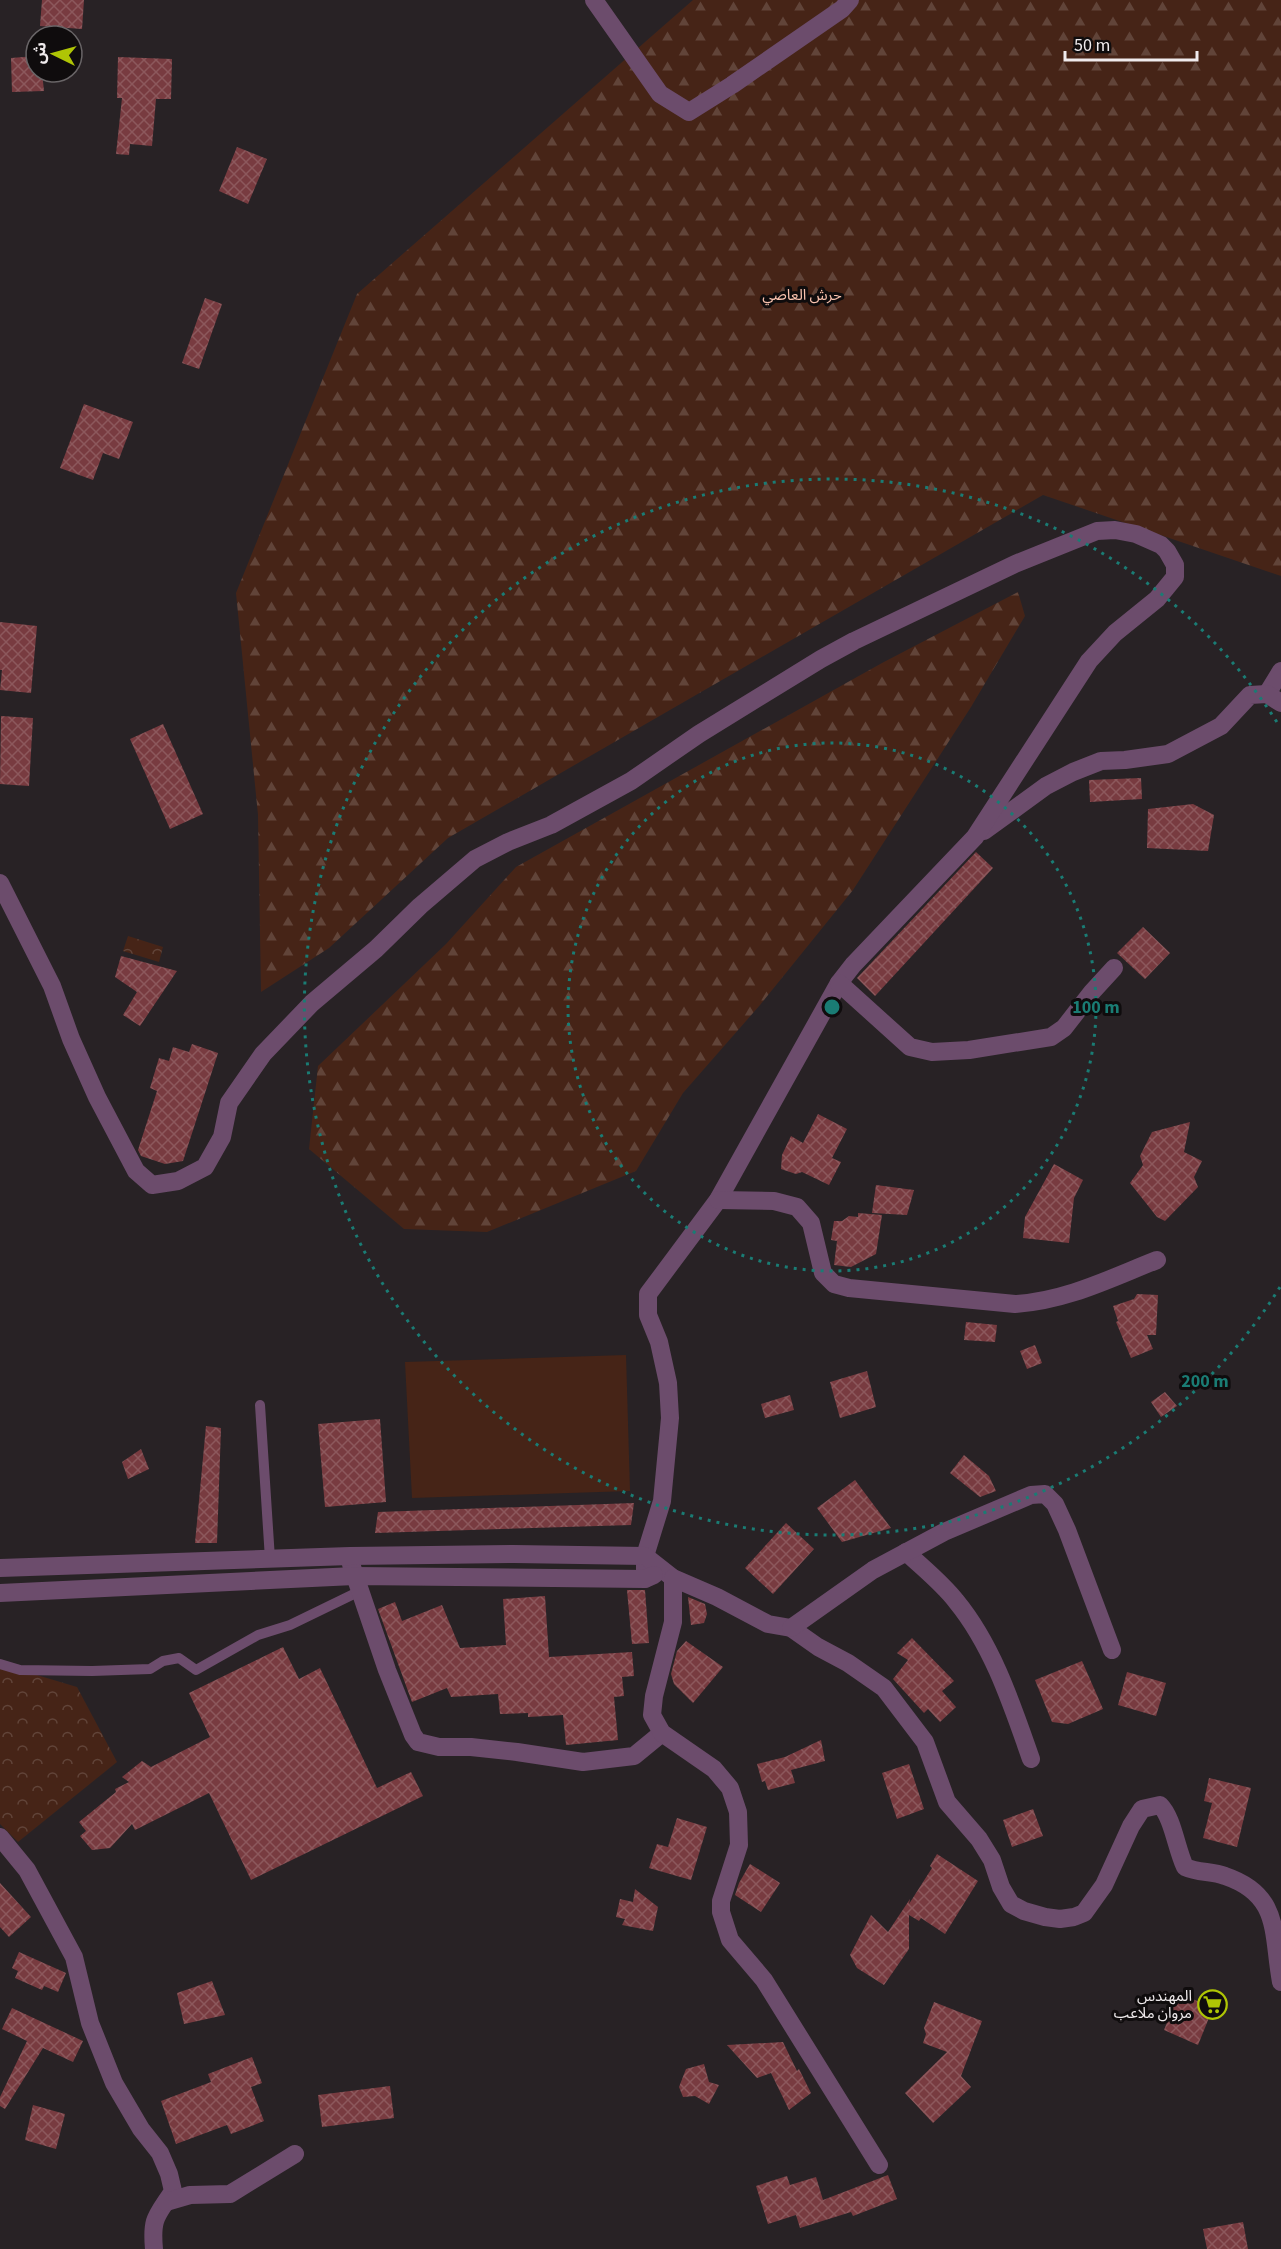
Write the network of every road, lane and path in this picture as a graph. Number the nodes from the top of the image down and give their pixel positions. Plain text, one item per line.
1 (594, 0) edge
2 (850, 0) edge
3 (1281, 670) edge
4 (1274, 699) edge
5 (975, 837) junction
6 (0, 883) edge
7 (1114, 968) dead end
8 (839, 984) junction
9 (718, 1200) junction
10 (1157, 1260) dead end
11 (260, 1405) dead end
12 (906, 1552) junction
13 (514, 1554) junction
14 (350, 1556) junction
15 (645, 1556) junction
16 (270, 1559) junction
17 (0, 1568) edge
18 (668, 1575) junction
19 (516, 1577) junction
20 (645, 1579) junction
21 (357, 1584) junction
22 (0, 1593) edge
23 (791, 1628) junction
24 (1112, 1650) dead end
25 (0, 1664) edge
26 (662, 1733) junction
27 (1031, 1759) dead end
28 (0, 1837) edge
29 (1281, 1982) edge
30 (295, 2154) dead end
31 (879, 2165) dead end
32 (166, 2202) junction
33 (154, 2249) edge

1 - 2 street
3 - 4 street
4 - 5 street
5 - 6 street
5 - 8 street
7 - 8 street
8 - 9 street
9 - 10 street
9 - 15 street
11 - 16 lane
12 - 23 street
12 - 24 street
12 - 27 street
13 - 14 street
13 - 15 street
13 - 19 street
14 - 16 street
14 - 21 street
15 - 18 street
15 - 20 street
16 - 17 street
18 - 20 street
18 - 23 street
18 - 26 street
19 - 20 street
19 - 21 street
21 - 22 street
21 - 25 lane
21 - 26 street
23 - 29 street
26 - 31 street
28 - 32 street
30 - 32 street
32 - 33 street

